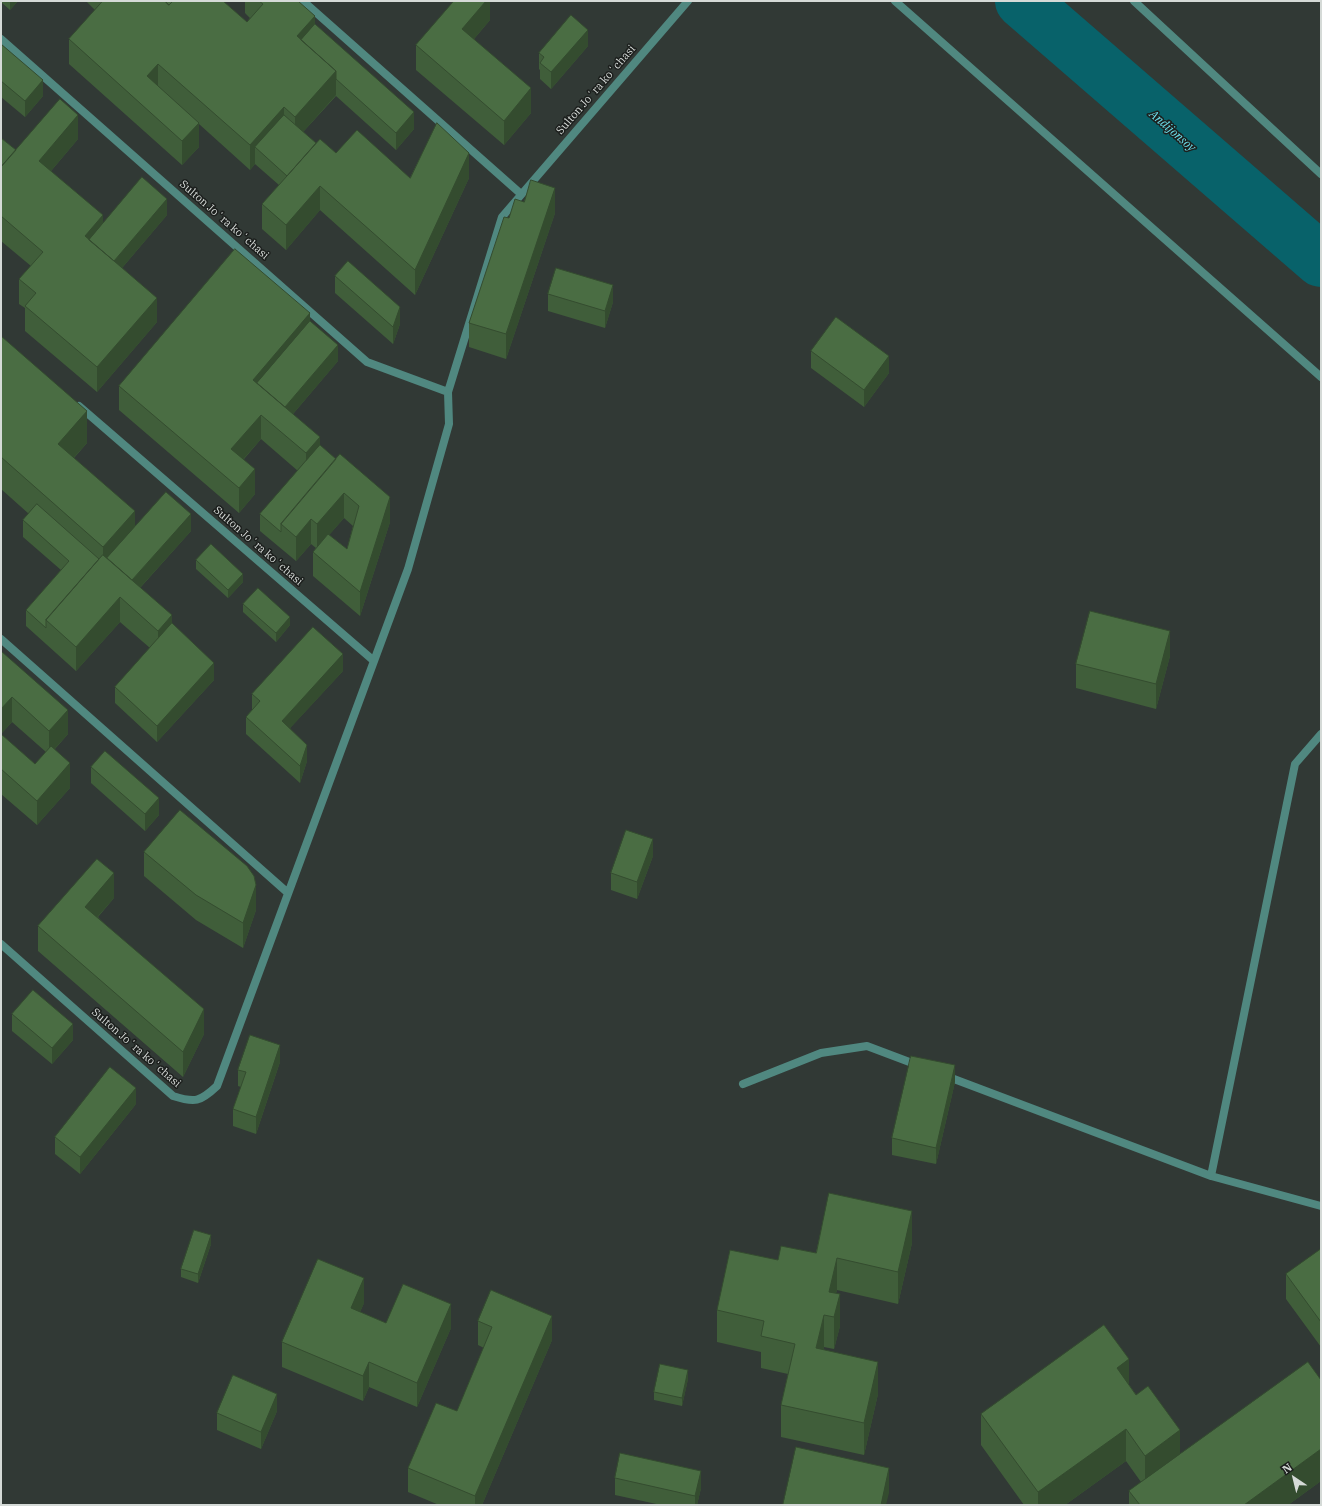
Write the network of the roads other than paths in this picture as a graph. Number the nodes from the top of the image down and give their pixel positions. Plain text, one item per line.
1 (303, 1) edge
2 (688, 1) edge
3 (895, 1) edge
4 (1134, 1) edge
5 (1, 39) edge
6 (1321, 174) edge
7 (521, 194) junction
8 (1321, 377) edge
9 (448, 392) junction
10 (73, 401) edge
11 (1, 639) edge
12 (374, 661) junction
13 (1321, 734) edge
14 (288, 893) junction
15 (1, 944) edge
16 (743, 1084) dead end
17 (1211, 1176) junction
18 (1321, 1206) edge

1 - 7 street
2 - 7 street, Sulton Joʻra koʻchasi
3 - 8 street
4 - 6 street
5 - 9 street, Sulton Joʻra koʻchasi
7 - 9 street, Sulton Joʻra koʻchasi
9 - 12 street, Sulton Joʻra koʻchasi
10 - 12 street, Sulton Joʻra koʻchasi
11 - 14 street
12 - 14 street, Sulton Joʻra koʻchasi
13 - 17 street
14 - 15 street, Sulton Joʻra koʻchasi
16 - 17 street
17 - 18 street

